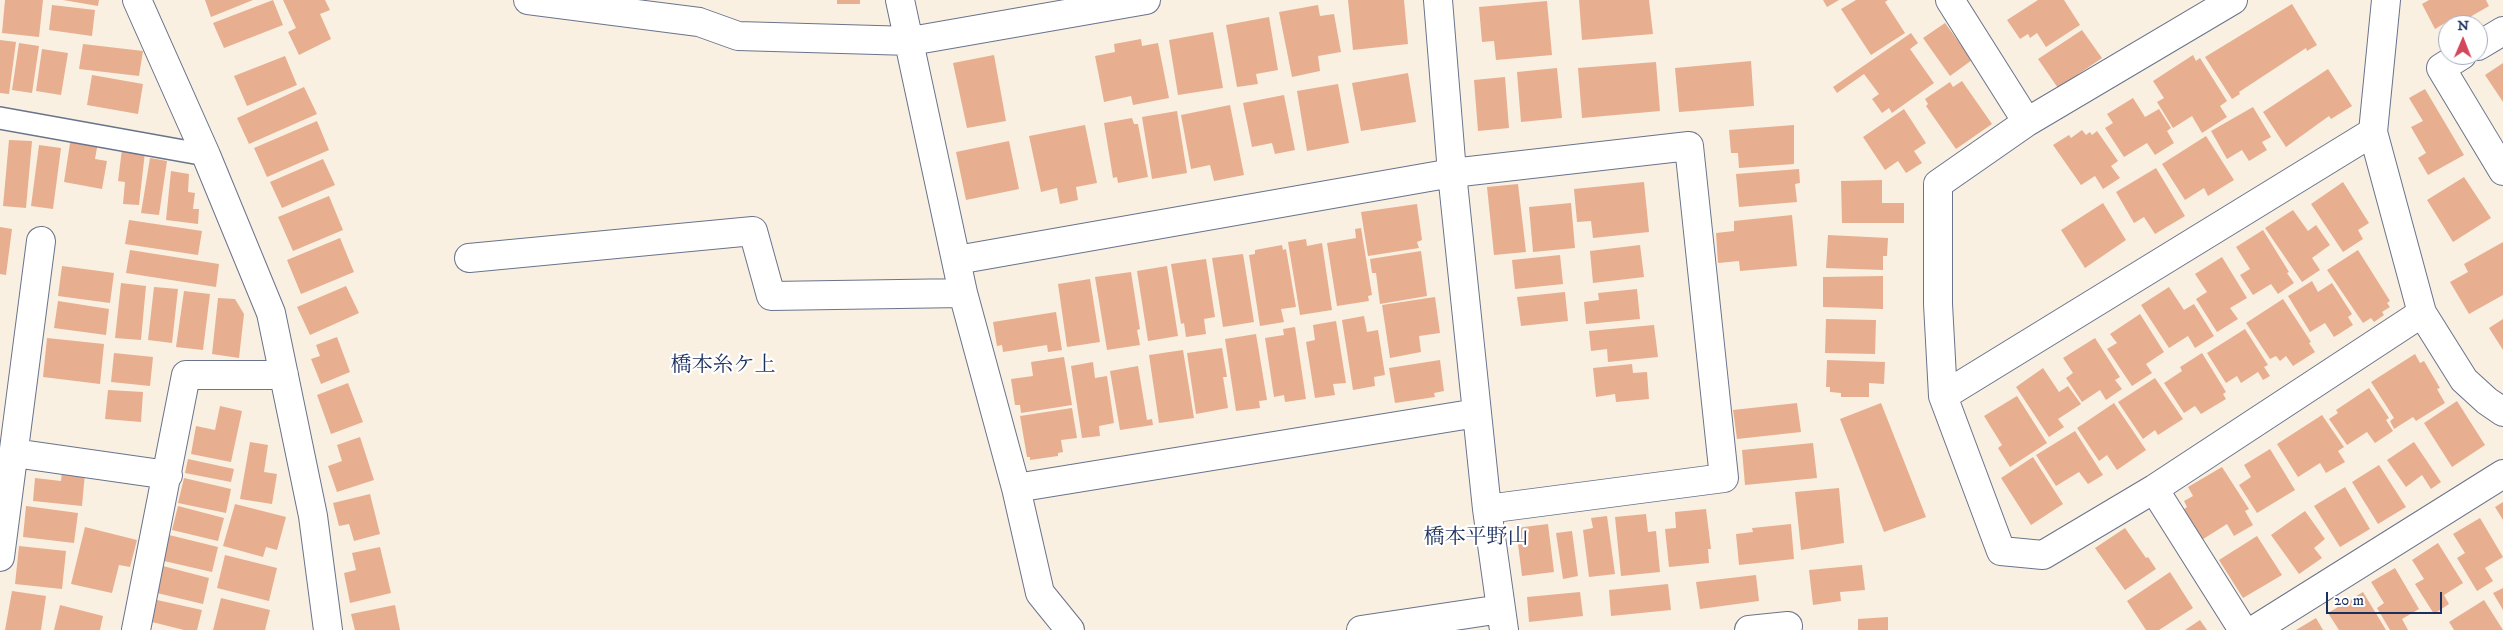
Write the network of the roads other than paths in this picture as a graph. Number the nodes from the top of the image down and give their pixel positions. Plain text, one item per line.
1 (137, 0) edge
2 (528, 0) edge
3 (900, 0) edge
4 (1146, 0) edge
5 (1438, 0) edge
6 (1950, 0) edge
7 (2233, 0) edge
8 (2386, 0) edge
9 (1017, 11) edge
10 (2503, 31) edge
11 (2488, 40) edge
12 (911, 41) junction
13 (2446, 65) edge
14 (0, 118) edge
15 (2027, 122) junction
16 (2374, 132) junction
17 (206, 155) junction
18 (2503, 171) edge
19 (1452, 173) junction
20 (41, 241) dead end
21 (469, 258) dead end
22 (957, 260) junction
23 (963, 293) junction
24 (2422, 313) junction
25 (284, 374) junction
26 (1942, 396) junction
27 (2503, 412) edge
28 (1477, 413) junction
29 (14, 453) junction
30 (2503, 474) edge
31 (168, 475) junction
32 (1016, 488) junction
33 (2154, 489) junction
34 (1486, 509) junction
35 (2, 529) edge
36 (0, 557) edge
37 (1502, 620) edge
38 (324, 623) edge
39 (1788, 626) dead end
40 (136, 630) edge
41 (1070, 630) edge
42 (1361, 630) edge
43 (1749, 630) edge
44 (2243, 630) edge
45 (2254, 630) edge

1 - 17 street
2 - 12 street
3 - 12 street
4 - 9 street
5 - 19 street
6 - 15 street
7 - 15 street
8 - 16 street
9 - 12 street
10 - 11 street
12 - 22 street
13 - 18 street
14 - 17 lane
15 - 26 street
16 - 24 street
16 - 26 street
17 - 25 street
19 - 22 street
19 - 28 street
19 - 34 street
20 - 29 street
21 - 23 street
22 - 23 street
23 - 32 street
24 - 27 street
24 - 33 street
25 - 31 street
25 - 38 street
26 - 33 street
28 - 32 street
28 - 34 street
29 - 31 street
29 - 35 street
30 - 45 street
31 - 40 street
32 - 41 street
33 - 44 street
34 - 37 street
35 - 36 street
37 - 42 street
39 - 43 street

